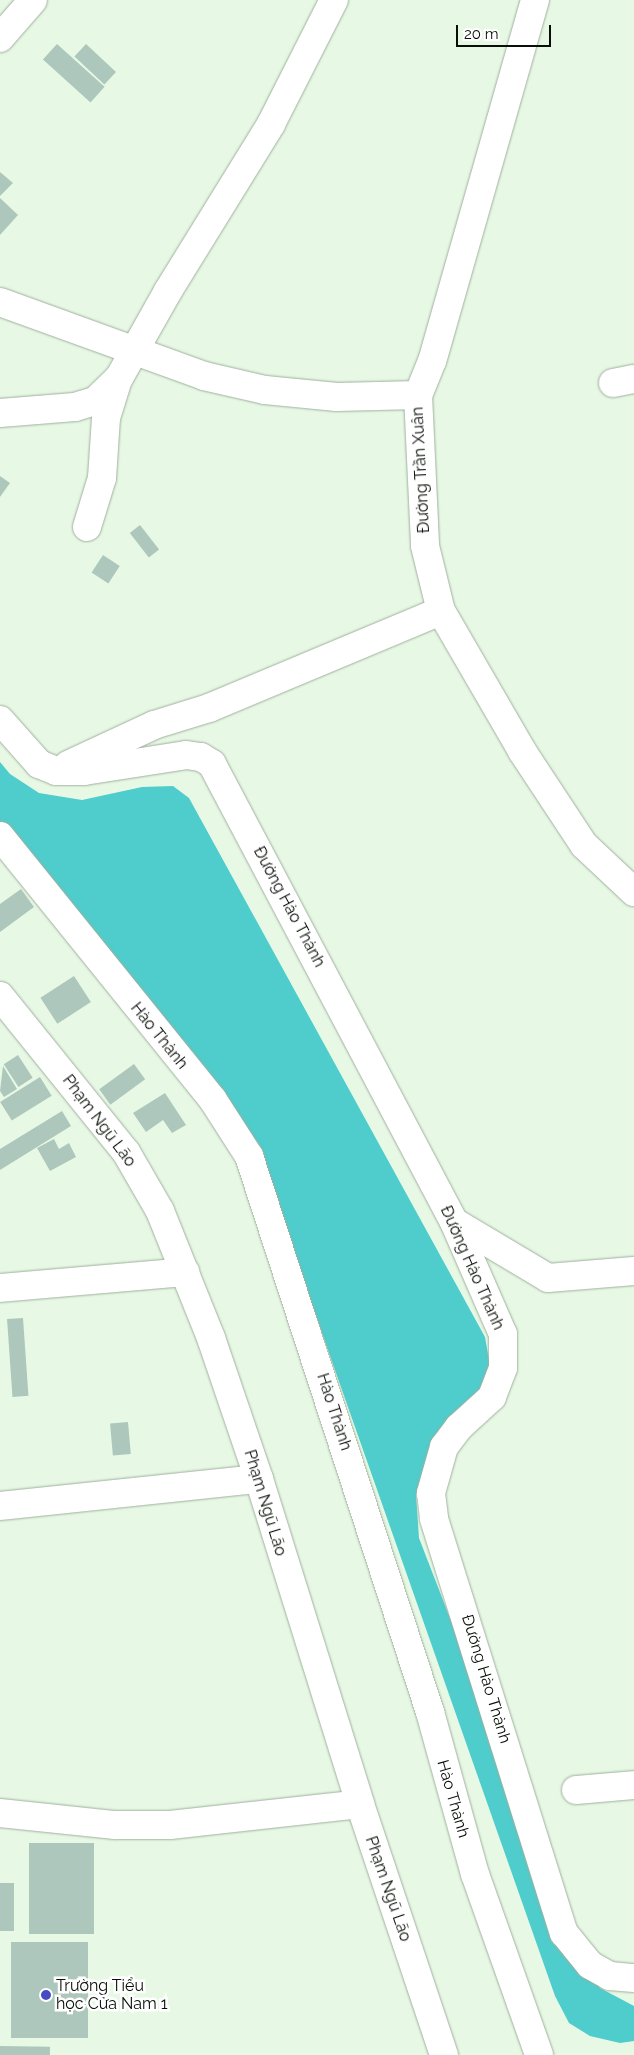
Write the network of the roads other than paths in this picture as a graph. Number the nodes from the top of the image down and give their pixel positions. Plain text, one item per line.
1 (33, 0) edge
2 (334, 0) edge
3 (535, 0) edge
4 (0, 38) edge
5 (0, 302) edge
6 (134, 352) junction
7 (119, 378) junction
8 (418, 395) junction
9 (0, 413) edge
10 (87, 527) dead end
11 (441, 611) junction
12 (0, 720) edge
13 (56, 771) junction
14 (0, 836) edge
15 (634, 892) edge
16 (0, 996) edge
17 (454, 1222) junction
18 (634, 1271) edge
19 (184, 1272) junction
20 (0, 1288) edge
21 (259, 1479) junction
22 (0, 1506) edge
23 (634, 1785) edge
24 (576, 1790) dead end
25 (360, 1804) junction
26 (0, 1813) edge
27 (634, 1978) edge
28 (444, 2055) edge
29 (539, 2055) edge

1 - 4 street
2 - 6 street
3 - 8 street, Đường Trần Xuân
5 - 6 street
6 - 7 street
6 - 8 street
7 - 9 street
7 - 10 street
8 - 11 street, Đường Trần Xuân
11 - 13 street
11 - 15 street, Đường Trần Xuân
12 - 13 street, Đường Hào Thành
13 - 17 street, Đường Hào Thành
14 - 29 street, Hào Thành
16 - 19 street, Phạm Ngũ Lão
17 - 18 street
17 - 27 street, Đường Hào Thành
19 - 20 street
19 - 21 street, Phạm Ngũ Lão
21 - 22 street
21 - 25 street, Phạm Ngũ Lão
23 - 24 street
25 - 26 street
25 - 28 street, Phạm Ngũ Lão

